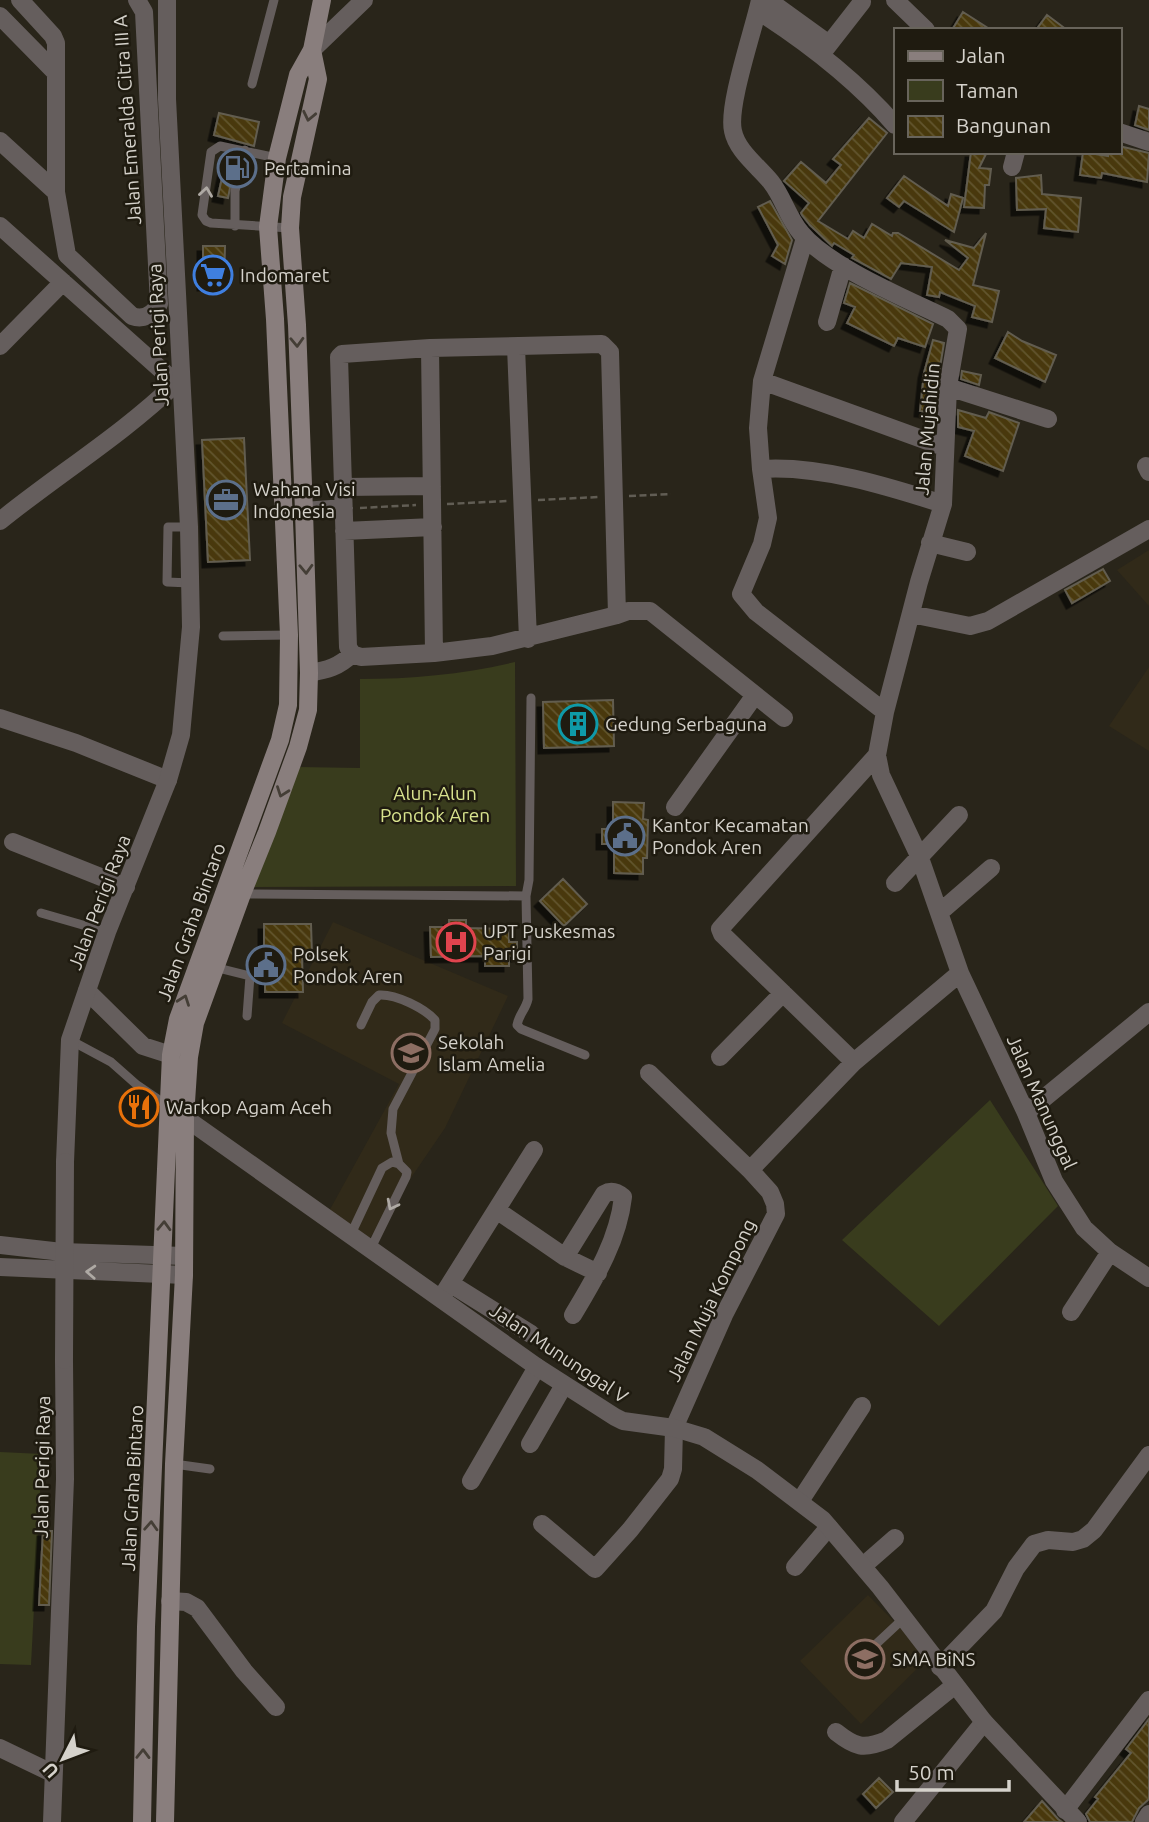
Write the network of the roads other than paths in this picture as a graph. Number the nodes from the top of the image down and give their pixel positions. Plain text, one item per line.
1 (20, 0) edge
2 (137, 0) edge
3 (167, 0) edge
4 (274, 0) edge
5 (322, 0) edge
6 (364, 0) edge
7 (895, 0) edge
8 (862, 2) edge
9 (762, 4) edge
10 (0, 16) edge
11 (924, 28) edge
12 (825, 49) junction
13 (312, 50) junction
14 (56, 73) junction
15 (252, 84) dead end
16 (894, 124) edge
17 (1121, 133) edge
18 (0, 141) edge
19 (1149, 142) edge
20 (245, 150) junction
21 (277, 158) junction
22 (56, 192) junction
23 (0, 226) edge
24 (235, 226) junction
25 (268, 227) junction
26 (290, 228) junction
27 (805, 238) junction
28 (843, 266) junction
29 (63, 282) junction
30 (827, 322) dead end
31 (0, 346) edge
32 (516, 347) junction
33 (430, 348) junction
34 (762, 381) junction
35 (178, 383) junction
36 (948, 387) junction
37 (1048, 419) dead end
38 (944, 447) junction
39 (761, 469) junction
40 (432, 486) junction
41 (344, 487) junction
42 (943, 504) junction
43 (344, 508) junction
44 (304, 511) junction
45 (285, 513) junction
46 (0, 521) edge
47 (432, 527) junction
48 (1149, 529) edge
49 (344, 531) junction
50 (930, 543) junction
51 (967, 552) dead end
52 (911, 614) junction
53 (617, 615) junction
54 (289, 635) junction
55 (223, 636) dead end
56 (528, 639) junction
57 (434, 653) junction
58 (352, 654) junction
59 (309, 673) junction
60 (755, 695) junction
61 (531, 698) dead end
62 (885, 712) junction
63 (0, 718) edge
64 (784, 718) dead end
65 (877, 755) junction
66 (168, 780) junction
67 (675, 807) dead end
68 (959, 815) dead end
69 (13, 842) dead end
70 (920, 858) junction
71 (991, 868) dead end
72 (895, 883) dead end
73 (126, 887) junction
74 (234, 890) junction
75 (526, 896) junction
76 (41, 913) dead end
77 (940, 913) junction
78 (107, 932) junction
79 (214, 967) junction
80 (960, 973) junction
81 (87, 991) junction
82 (783, 993) junction
83 (1149, 1012) edge
84 (247, 1016) dead end
85 (361, 1025) dead end
86 (70, 1040) junction
87 (585, 1055) dead end
88 (180, 1056) junction
89 (720, 1057) dead end
90 (854, 1062) junction
91 (649, 1073) dead end
92 (169, 1106) junction
93 (1026, 1113) junction
94 (185, 1117) junction
95 (534, 1150) dead end
96 (399, 1164) junction
97 (750, 1170) junction
98 (498, 1211) junction
99 (351, 1234) junction
100 (0, 1245) edge
101 (371, 1248) junction
102 (1110, 1252) junction
103 (162, 1256) junction
104 (184, 1256) junction
105 (565, 1257) junction
106 (0, 1267) edge
107 (598, 1273) junction
108 (162, 1275) junction
109 (184, 1275) junction
110 (1149, 1278) edge
111 (446, 1291) junction
112 (1071, 1312) dead end
113 (573, 1315) dead end
114 (531, 1335) dead end
115 (537, 1367) junction
116 (564, 1385) junction
117 (862, 1406) dead end
118 (674, 1428) junction
119 (530, 1444) dead end
120 (1149, 1455) edge
121 (174, 1464) junction
122 (210, 1469) dead end
123 (471, 1481) dead end
124 (800, 1501) junction
125 (541, 1524) dead end
126 (829, 1527) junction
127 (895, 1538) dead end
128 (863, 1566) junction
129 (795, 1567) dead end
130 (170, 1601) junction
131 (904, 1618) junction
132 (146, 1627) junction
133 (169, 1628) junction
134 (859, 1660) dead end
135 (940, 1667) junction
136 (955, 1685) junction
137 (1149, 1700) edge
138 (276, 1707) dead end
139 (984, 1721) junction
140 (836, 1732) dead end
141 (0, 1748) edge
142 (52, 1773) junction
143 (1149, 1814) edge
144 (1071, 1816) edge
145 (52, 1822) edge
146 (142, 1822) edge
147 (164, 1822) edge
148 (903, 1822) edge
149 (1144, 1822) edge

1 - 14 street
2 - 22 street, Jalan Emeralda Citra III A
3 - 35 street, Jalan Perigi Raya
4 - 15 lane
5 - 13 main road, Jalan Graha Bintaro
6 - 13 street
7 - 11 street
8 - 12 street
9 - 12 street
9 - 27 street, Jalan Mujahidin
10 - 14 street
12 - 16 street
13 - 21 main road, Jalan Graha Bintaro
13 -> 26 main road, Jalan Graha Bintaro
14 - 22 street
17 - 19 street
18 - 22 street
20 - 21 lane
20 - 24 lane
24 -> 20 lane
21 - 25 main road, Jalan Graha Bintaro
23 - 29 street
24 - 25 lane
25 - 26 lane
25 - 45 main road, Jalan Graha Bintaro
26 -> 44 main road, Jalan Graha Bintaro
27 - 28 street, Jalan Mujahidin
27 - 34 street
28 - 30 street
28 - 36 street, Jalan Mujahidin
29 - 31 street
29 - 35 street
32 - 33 street
32 - 53 street
32 - 56 street
33 - 40 street
33 - 41 street
34 - 38 street
34 - 39 street
35 - 46 street
35 - 66 street, Jalan Perigi Raya
36 - 37 street
36 - 38 street, Jalan Mujahidin
38 - 42 street, Jalan Mujahidin
39 - 42 street
39 - 62 street
40 - 41 street
40 - 47 street
41 - 43 street
42 - 50 street, Jalan Mujahidin
43 - 44 street
43 - 49 street
44 - 45 main road
44 -> 59 main road, Jalan Graha Bintaro
45 - 54 main road, Jalan Graha Bintaro
47 - 49 street
47 - 57 street
48 - 52 street
49 - 58 street
50 - 51 street
50 - 52 street, Jalan Mujahidin
52 - 62 street, Jalan Mujahidin
53 - 56 street
53 - 60 street
54 - 55 lane
54 - 74 main road, Jalan Graha Bintaro
56 - 57 street
57 - 58 street
58 - 59 street
59 -> 74 main road, Jalan Graha Bintaro
60 - 64 street
60 - 67 street
61 - 75 lane
62 - 65 street, Jalan Mujahidin
63 - 66 street
65 - 70 street, Jalan Mujahidin
65 - 82 street
66 - 73 street, Jalan Perigi Raya
68 - 70 street
69 - 73 street
70 - 72 street
70 - 77 street, Jalan Mujahidin
71 - 77 street
73 - 78 street, Jalan Perigi Raya
74 - 75 lane
74 - 79 main road, Jalan Graha Bintaro
88 -> 74 main road, Jalan Graha Bintaro
75 - 87 lane
76 - 78 lane
77 - 80 street, Jalan Manunggal
78 - 81 street, Jalan Perigi Raya
79 - 84 lane
79 - 88 main road, Jalan Graha Bintaro
80 - 90 street
80 - 93 street, Jalan Manunggal
81 - 86 street, Jalan Perigi Raya
81 - 88 street
82 - 89 street
82 - 90 street
83 - 93 street
85 - 96 lane
86 - 92 lane
86 - 142 street, Jalan Perigi Raya, bridge
88 - 92 main road, Jalan Graha Bintaro
88 - 94 main road, Jalan Graha Bintaro
90 - 97 street
91 - 97 street, Jalan Muja Kompong
92 - 94 street, Jalan Mununggal V
103 -> 92 main road, Jalan Graha Bintaro
93 - 102 street, Jalan Manunggal
94 - 99 street, Jalan Mununggal V
94 - 104 main road, Jalan Graha Bintaro
95 - 98 street
96 - 99 lane
96 -> 101 lane
97 - 118 street, Jalan Muja Kompong
98 - 105 street
98 - 111 street
99 - 101 street, Jalan Mununggal V
100 - 103 street
101 - 111 street, Jalan Mununggal V
102 - 110 street, Jalan Manunggal
102 - 112 street
103 - 104 street
103 - 108 main road, Jalan Graha Bintaro
104 - 109 main road, Jalan Graha Bintaro
105 - 107 street
105 - 107 street
108 -> 106 street
107 - 113 street
108 - 109 street
132 -> 108 main road, Jalan Graha Bintaro
109 - 121 main road, Jalan Graha Bintaro
111 - 114 street
111 - 115 street, Jalan Mununggal V
115 - 116 street, Jalan Mununggal V
115 - 123 street
116 - 118 street, Jalan Mununggal V
116 - 119 street
117 - 124 street
118 - 124 street, Jalan Mununggal V
118 - 125 street
120 - 135 street
121 - 122 lane
121 - 130 main road, Jalan Graha Bintaro
124 - 126 street, Jalan Mununggal V
126 - 128 street, Jalan Mununggal V
126 - 129 street
127 - 128 street
128 - 131 street, Jalan Mununggal V
130 - 133 main road, Jalan Graha Bintaro
130 - 138 street
131 - 134 lane
131 - 135 street, Jalan Mununggal V
132 - 133 main road
146 -> 132 main road, Jalan Graha Bintaro
133 - 147 main road, Jalan Graha Bintaro
135 - 136 street, Jalan Mununggal V
136 - 139 street, Jalan Mununggal V
136 - 140 street
137 - 144 street
139 - 144 street, Jalan Mununggal V
139 - 148 street
141 - 142 street
142 - 145 street, Jalan Perigi Raya
143 - 149 street

